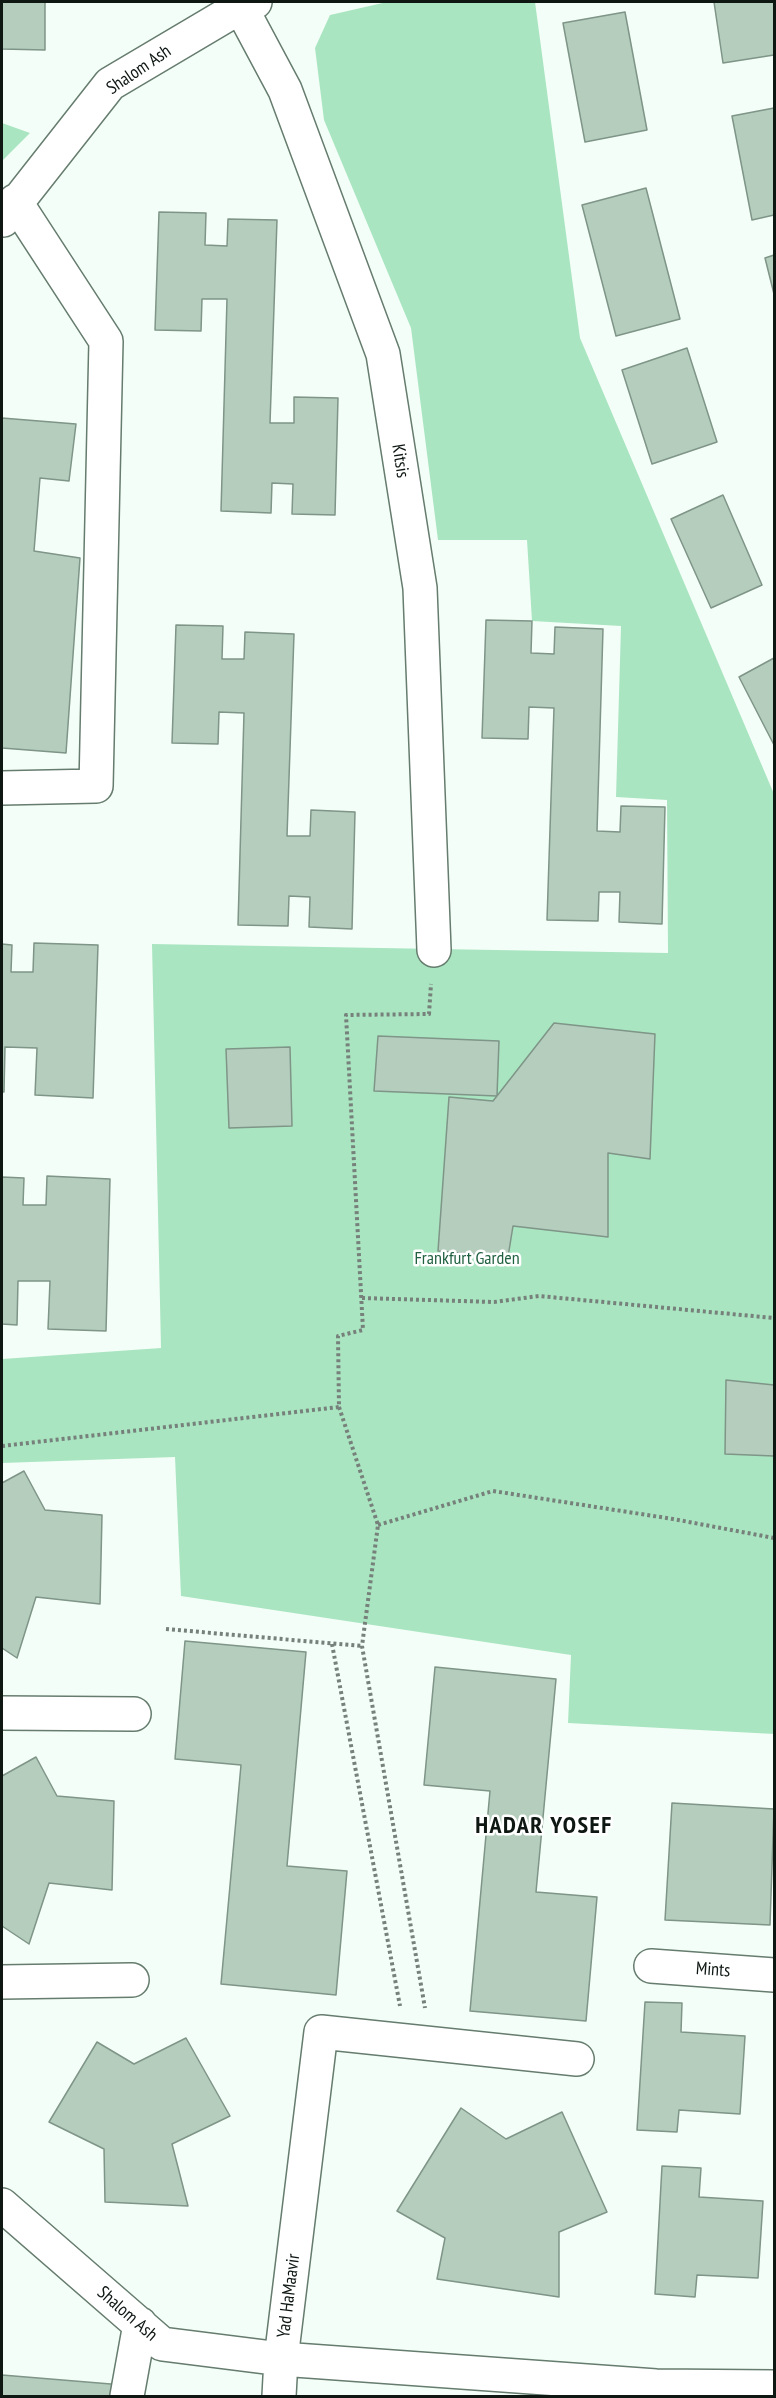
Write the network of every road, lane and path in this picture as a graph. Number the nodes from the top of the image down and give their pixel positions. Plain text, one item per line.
1 (244, 3) edge
2 (8, 211) edge
3 (2, 788) edge
4 (434, 950) joint
5 (362, 1298) junction
6 (774, 1318) edge
7 (339, 1407) junction
8 (2, 1446) edge
9 (378, 1525) junction
10 (774, 1538) edge
11 (166, 1629) dead end
12 (332, 1644) junction
13 (362, 1646) junction
14 (2, 1713) edge
15 (134, 1714) dead end
16 (651, 1966) dead end
17 (774, 1974) edge
18 (132, 1980) dead end
19 (2, 1982) edge
20 (419, 2043) junction
21 (577, 2059) dead end
22 (2, 2205) edge
23 (140, 2324) junction
24 (281, 2359) junction
25 (774, 2387) edge
26 (657, 2391) edge
27 (127, 2397) edge
28 (279, 2397) edge

1 - 2 street, Shalom Ash
1 - 4 street, Kitsis
2 - 3 street
4 - 5 path
5 - 6 path
5 - 7 path
7 - 8 path
7 - 9 path
9 - 10 path
9 - 13 path
11 - 12 path
12 - 13 path
12 - 20 path
13 - 20 path
14 - 15 street
16 - 17 street, Mints
18 - 19 street
20 - 21 street, Yad HaMaavir
20 - 24 street, Yad HaMaavir
22 - 23 street, Shalom Ash
23 - 24 street, Shalom Ash
23 - 27 street
24 - 26 street, Yad HaMaavir
24 - 28 street
25 - 26 street, Yad HaMaavir

